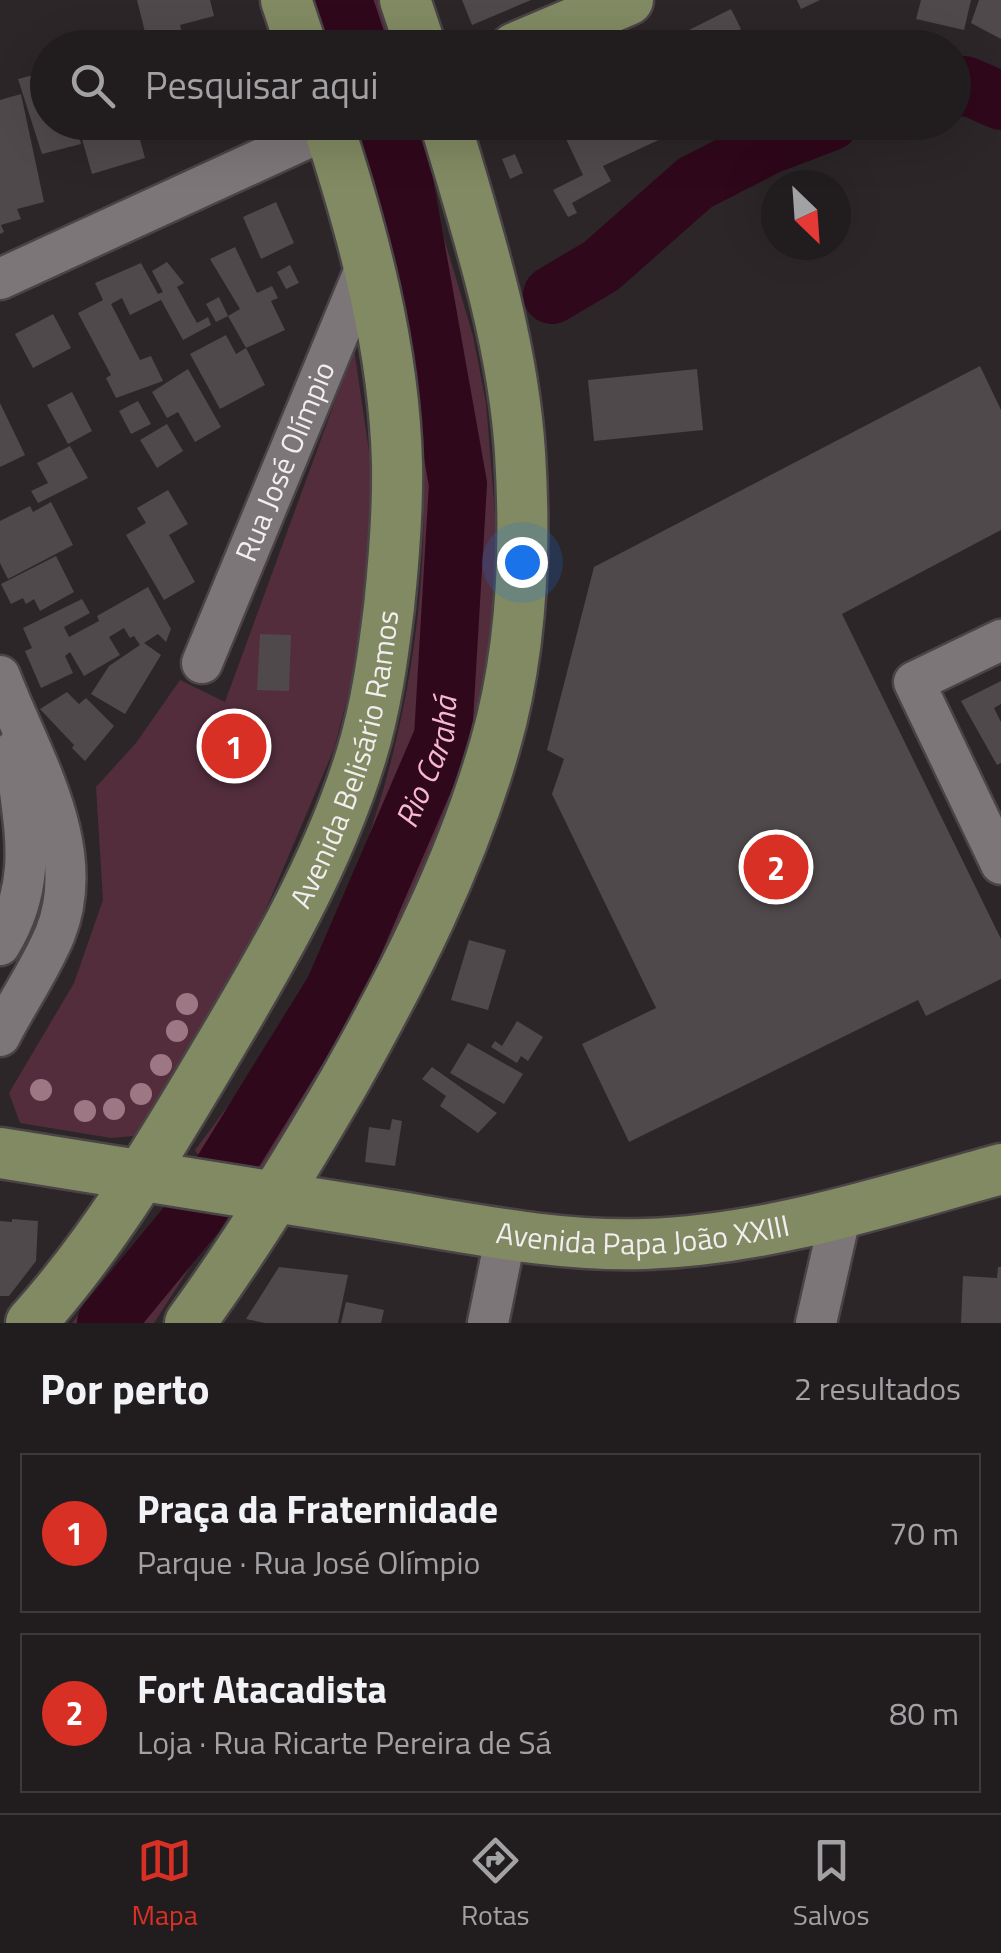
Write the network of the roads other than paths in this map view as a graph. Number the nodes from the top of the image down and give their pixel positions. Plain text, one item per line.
1 (286, 0) edge
2 (405, 0) edge
3 (628, 0) edge
4 (296, 30) edge
5 (415, 30) edge
6 (558, 30) edge
7 (298, 140) edge
8 (336, 140) edge
9 (450, 140) edge
10 (368, 262) junction
11 (0, 279) edge
12 (1001, 640) edge
13 (202, 663) dead end
14 (5, 689) edge
15 (1001, 864) edge
16 (0, 944) edge
17 (0, 1036) edge
18 (2, 1149) edge
19 (1001, 1169) edge
20 (153, 1178) junction
21 (256, 1194) junction
22 (841, 1214) junction
23 (506, 1234) junction
24 (31, 1323) edge
25 (190, 1323) edge
26 (488, 1323) edge
27 (816, 1323) edge

1 - 4 main road
2 - 5 main road
3 - 6 main road
7 - 11 street
8 - 10 main road, Avenida Belisário Ramos
9 - 21 main road
10 - 13 street, Rua José Olímpio
10 - 20 main road, Avenida Belisário Ramos
12 - 15 street
14 - 16 street
14 - 17 street
18 - 20 main road, Avenida Papa João XXIII
19 - 22 main road, Avenida Papa João XXIII
20 - 21 main road, Avenida Papa João XXIII
20 - 24 main road, Avenida Belisário Ramos
21 - 23 main road, Avenida Papa João XXIII
21 - 25 main road
22 - 23 main road, Avenida Papa João XXIII
22 - 27 street
23 - 26 street

